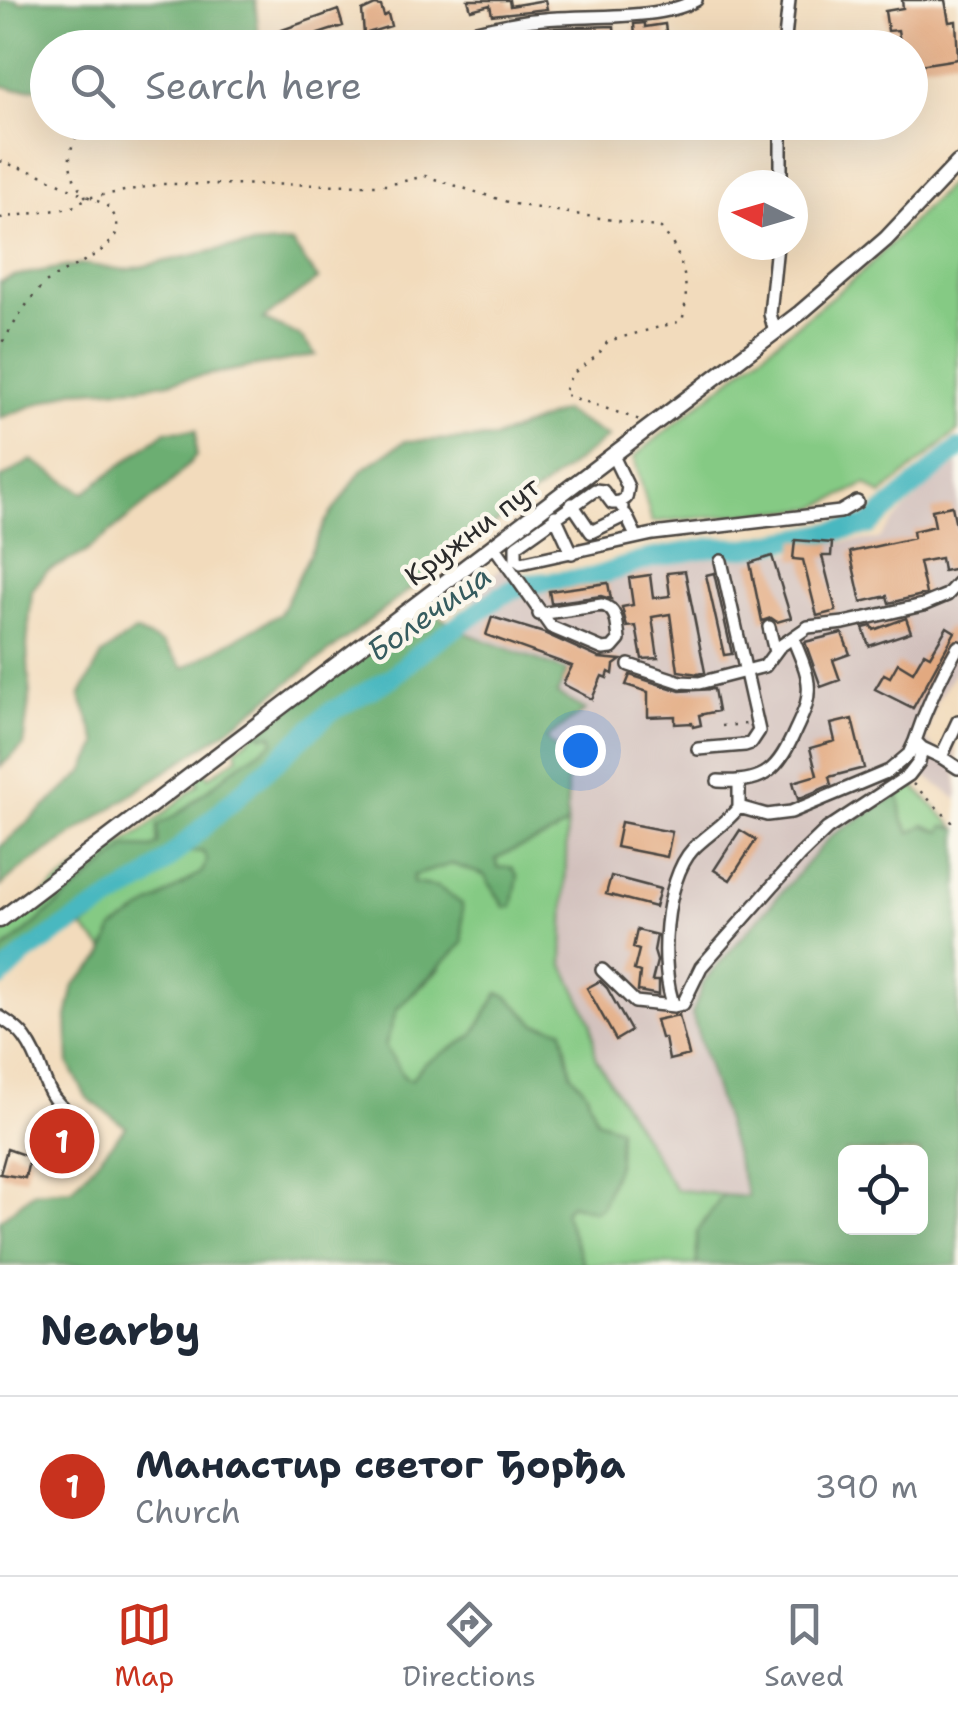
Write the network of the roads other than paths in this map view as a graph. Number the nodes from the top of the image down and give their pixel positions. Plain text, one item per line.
1 (696, 0) edge
2 (789, 0) edge
3 (482, 30) edge
4 (786, 30) edge
5 (781, 140) edge
6 (958, 163) edge
7 (781, 170) edge
8 (775, 260) edge
9 (775, 332) junction
10 (612, 456) junction
11 (620, 502) junction
12 (858, 502) dead end
13 (572, 504) junction
14 (626, 515) junction
15 (555, 516) junction
16 (535, 532) junction
17 (636, 536) junction
18 (494, 546) junction
19 (572, 553) junction
20 (545, 558) junction
21 (721, 560) dead end
22 (958, 582) edge
23 (540, 614) junction
24 (769, 627) dead end
25 (793, 638) junction
26 (958, 646) edge
27 (775, 652) junction
28 (629, 665) dead end
29 (747, 671) junction
30 (958, 721) edge
31 (919, 744) junction
32 (698, 749) dead end
33 (940, 758) junction
34 (958, 768) edge
35 (718, 782) dead end
36 (739, 783) junction
37 (739, 807) junction
38 (0, 920) edge
39 (602, 970) dead end
40 (674, 1006) junction
41 (0, 1017) edge
42 (84, 1123) dead end

1 - 3 street
2 - 4 street
5 - 7 street
6 - 9 main road, Кружни пут
8 - 9 street
9 - 10 main road, Кружни пут
10 - 11 street
10 - 18 main road, Кружни пут
11 - 13 street
11 - 14 street
12 - 17 street
13 - 14 street
13 - 15 street
14 - 17 street
15 - 16 street
15 - 19 street
16 - 20 street
16 - 20 street
17 - 19 street
18 - 23 street
18 - 38 main road, Кружни пут
19 - 20 street
21 - 29 street
22 - 25 street
23 - 23 street
24 - 27 street
25 - 27 street
25 - 36 street
26 - 31 street
27 - 29 street
28 - 29 street
29 - 32 street
30 - 33 street
31 - 33 street
31 - 37 street
31 - 40 street
33 - 34 street
35 - 36 street
36 - 37 street
37 - 40 street
39 - 40 street
41 - 42 street

